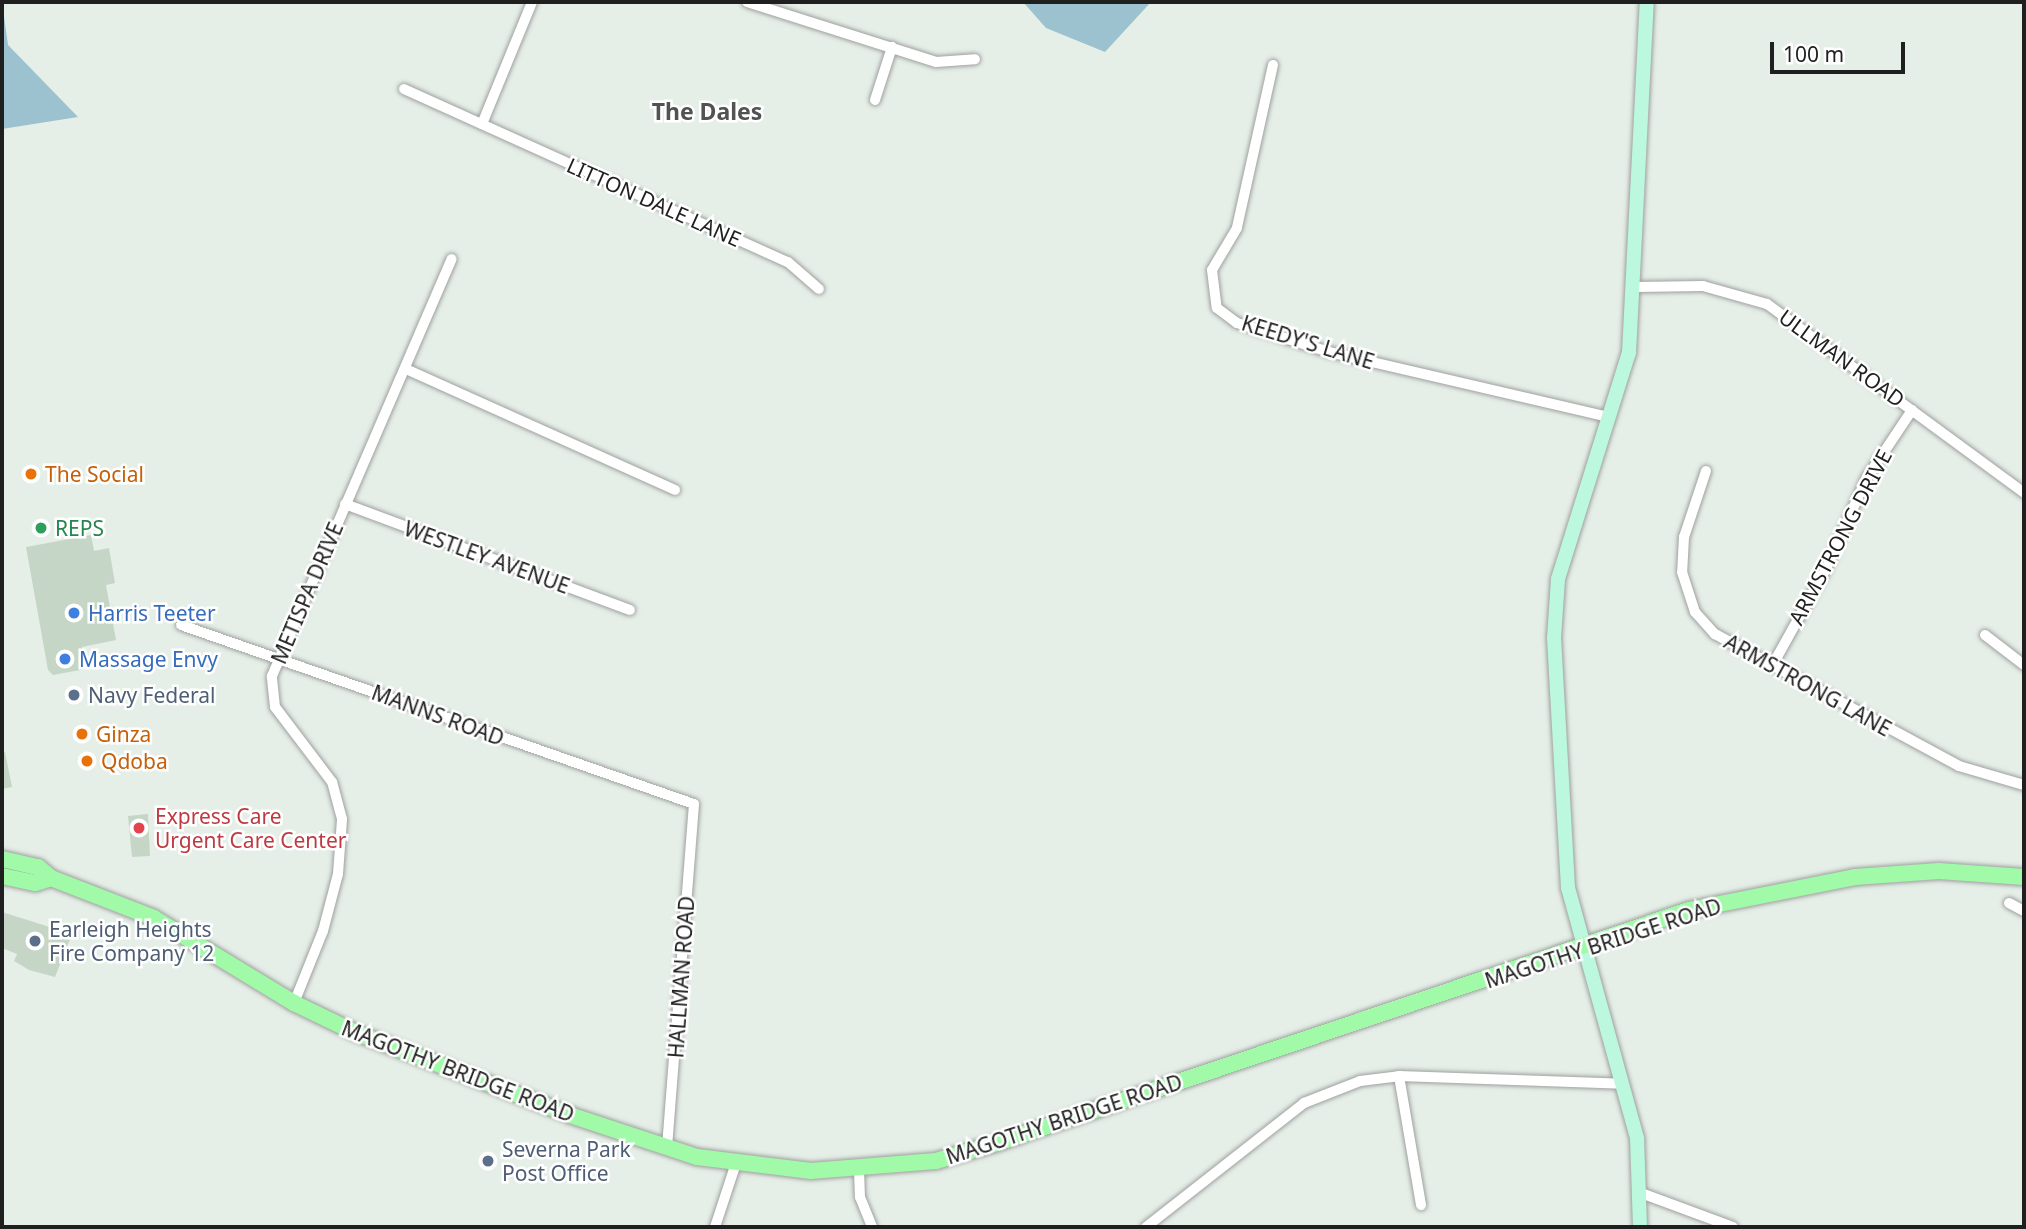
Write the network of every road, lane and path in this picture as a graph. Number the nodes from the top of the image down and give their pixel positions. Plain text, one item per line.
1 (532, 2) edge
2 (747, 2) edge
3 (1647, 2) edge
4 (892, 47) junction
5 (975, 59) dead end
6 (1273, 65) dead end
7 (404, 89) dead end
8 (875, 100) dead end
9 (482, 124) junction
10 (452, 259) dead end
11 (1636, 287) junction
12 (819, 289) dead end
13 (406, 369) junction
14 (1912, 410) junction
15 (1608, 417) junction
16 (1706, 471) dead end
17 (675, 490) dead end
18 (2024, 494) edge
19 (345, 504) junction
20 (630, 610) dead end
21 (181, 625) dead end
22 (1985, 635) dead end
23 (279, 657) junction
24 (2024, 665) edge
25 (1772, 666) junction
26 (2024, 785) edge
27 (694, 804) joint
28 (2, 859) edge
29 (2, 876) edge
30 (2024, 877) edge
31 (51, 878) junction
32 (2009, 903) dead end
33 (2024, 911) edge
34 (1583, 947) junction
35 (294, 1003) junction
36 (1399, 1076) junction
37 (1623, 1084) junction
38 (667, 1149) junction
39 (736, 1163) junction
40 (859, 1170) junction
41 (1641, 1193) junction
42 (1422, 1205) dead end
43 (715, 1227) edge
44 (873, 1227) edge
45 (1146, 1227) edge
46 (1640, 1227) edge
47 (1733, 1227) edge

1 - 9 street
2 - 4 street
3 - 11 main road
4 - 5 street
4 - 8 street
6 - 15 street, KEEDY'S LANE
7 - 9 street, LITTON DALE LANE
9 - 12 street, LITTON DALE LANE
10 - 13 street, METISPA DRIVE
11 - 14 street, ULLMAN ROAD
11 - 15 main road
13 - 17 street
13 - 19 street, METISPA DRIVE
14 - 18 street, ULLMAN ROAD
14 - 25 street, ARMSTRONG DRIVE
15 - 34 main road
16 - 25 street, ARMSTRONG LANE
19 - 20 street, WESTLEY AVENUE
19 - 23 street, METISPA DRIVE
21 - 23 street, MANNS ROAD
22 - 24 street
23 - 27 street, MANNS ROAD
23 - 35 street, METISPA DRIVE
25 - 26 street, ARMSTRONG LANE
27 - 38 street, HALLMAN ROAD
28 - 31 main road, MAGOTHY BRIDGE ROAD
29 - 31 main road, MAGOTHY BRIDGE ROAD
30 - 34 main road, MAGOTHY BRIDGE ROAD
31 - 35 main road, MAGOTHY BRIDGE ROAD
32 - 33 street
34 - 37 main road
34 - 40 main road, MAGOTHY BRIDGE ROAD
35 - 38 main road, MAGOTHY BRIDGE ROAD
36 - 37 street
36 - 42 street
36 - 45 street
37 - 41 main road
38 - 39 main road, MAGOTHY BRIDGE ROAD
39 - 40 main road, MAGOTHY BRIDGE ROAD
39 - 43 street
40 - 44 street
41 - 46 main road
41 - 47 street

